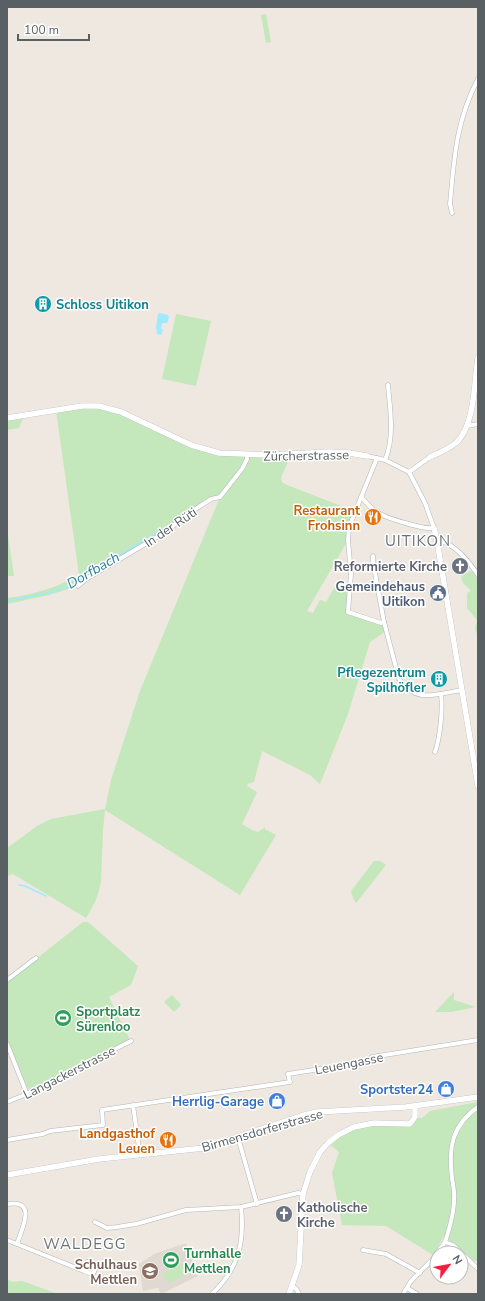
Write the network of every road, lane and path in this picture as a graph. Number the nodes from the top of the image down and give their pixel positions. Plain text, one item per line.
1 (478, 79) edge
2 (452, 214) dead end
3 (478, 358) edge
4 (388, 385) dead end
5 (7, 418) edge
6 (478, 424) edge
7 (467, 426) junction
8 (247, 455) junction
9 (366, 456) joint
10 (430, 457) joint
11 (376, 458) junction
12 (385, 460) junction
13 (409, 472) junction
14 (361, 497) junction
15 (434, 528) junction
16 (438, 541) junction
17 (373, 556) dead end
18 (478, 575) edge
19 (78, 586) dead end
20 (384, 622) junction
21 (462, 690) junction
22 (442, 694) junction
23 (435, 752) dead end
24 (478, 786) edge
25 (36, 958) dead end
26 (7, 980) edge
27 (478, 1040) edge
28 (131, 1041) dead end
29 (7, 1044) edge
30 (27, 1094) junction
31 (478, 1097) edge
32 (7, 1102) edge
33 (133, 1105) junction
34 (415, 1107) junction
35 (478, 1107) edge
36 (239, 1136) junction
37 (7, 1140) edge
38 (140, 1156) junction
39 (7, 1176) edge
40 (303, 1194) junction
41 (7, 1204) edge
42 (257, 1204) junction
43 (241, 1207) junction
44 (95, 1222) dead end
45 (7, 1240) edge
46 (445, 1242) junction
47 (16, 1244) junction
48 (363, 1250) dead end
49 (478, 1269) edge
50 (84, 1271) dead end
51 (420, 1273) junction
52 (293, 1286) junction
53 (407, 1288) junction
54 (212, 1294) edge
55 (289, 1294) edge
56 (299, 1294) edge
57 (403, 1294) edge
58 (417, 1294) edge

1 - 2 street
3 - 7 street
4 - 12 street
5 - 8 street, Zürcherstrasse
6 - 7 street
7 - 10 street
8 - 9 street, Zürcherstrasse
8 - 19 street, In der Rüti
9 - 11 street, Zürcherstrasse
10 - 13 street
11 - 12 street, Zürcherstrasse
11 - 14 street
12 - 13 street, Zürcherstrasse
13 - 15 street
14 - 15 street
14 - 20 street
15 - 16 street
16 - 18 street
16 - 21 street
17 - 20 street
20 - 22 street
21 - 22 street
21 - 24 street
22 - 23 street
25 - 26 street
27 - 33 street, Leuengasse
28 - 30 street, Langackerstrasse
29 - 30 street
30 - 32 street, Langackerstrasse
31 - 34 street, Birmensdorferstrasse
33 - 37 street, Leuengasse
33 - 38 street
34 - 36 street, Birmensdorferstrasse
34 - 40 street
35 - 46 street
36 - 38 street, Birmensdorferstrasse
36 - 42 street
38 - 39 street, Birmensdorferstrasse
40 - 42 street
40 - 52 street
41 - 47 street
42 - 43 street
43 - 44 street
43 - 54 street
45 - 47 street
46 - 49 street
46 - 51 street
47 - 50 street
48 - 51 street
51 - 53 street
52 - 55 street
52 - 56 street
53 - 57 street
53 - 58 street

